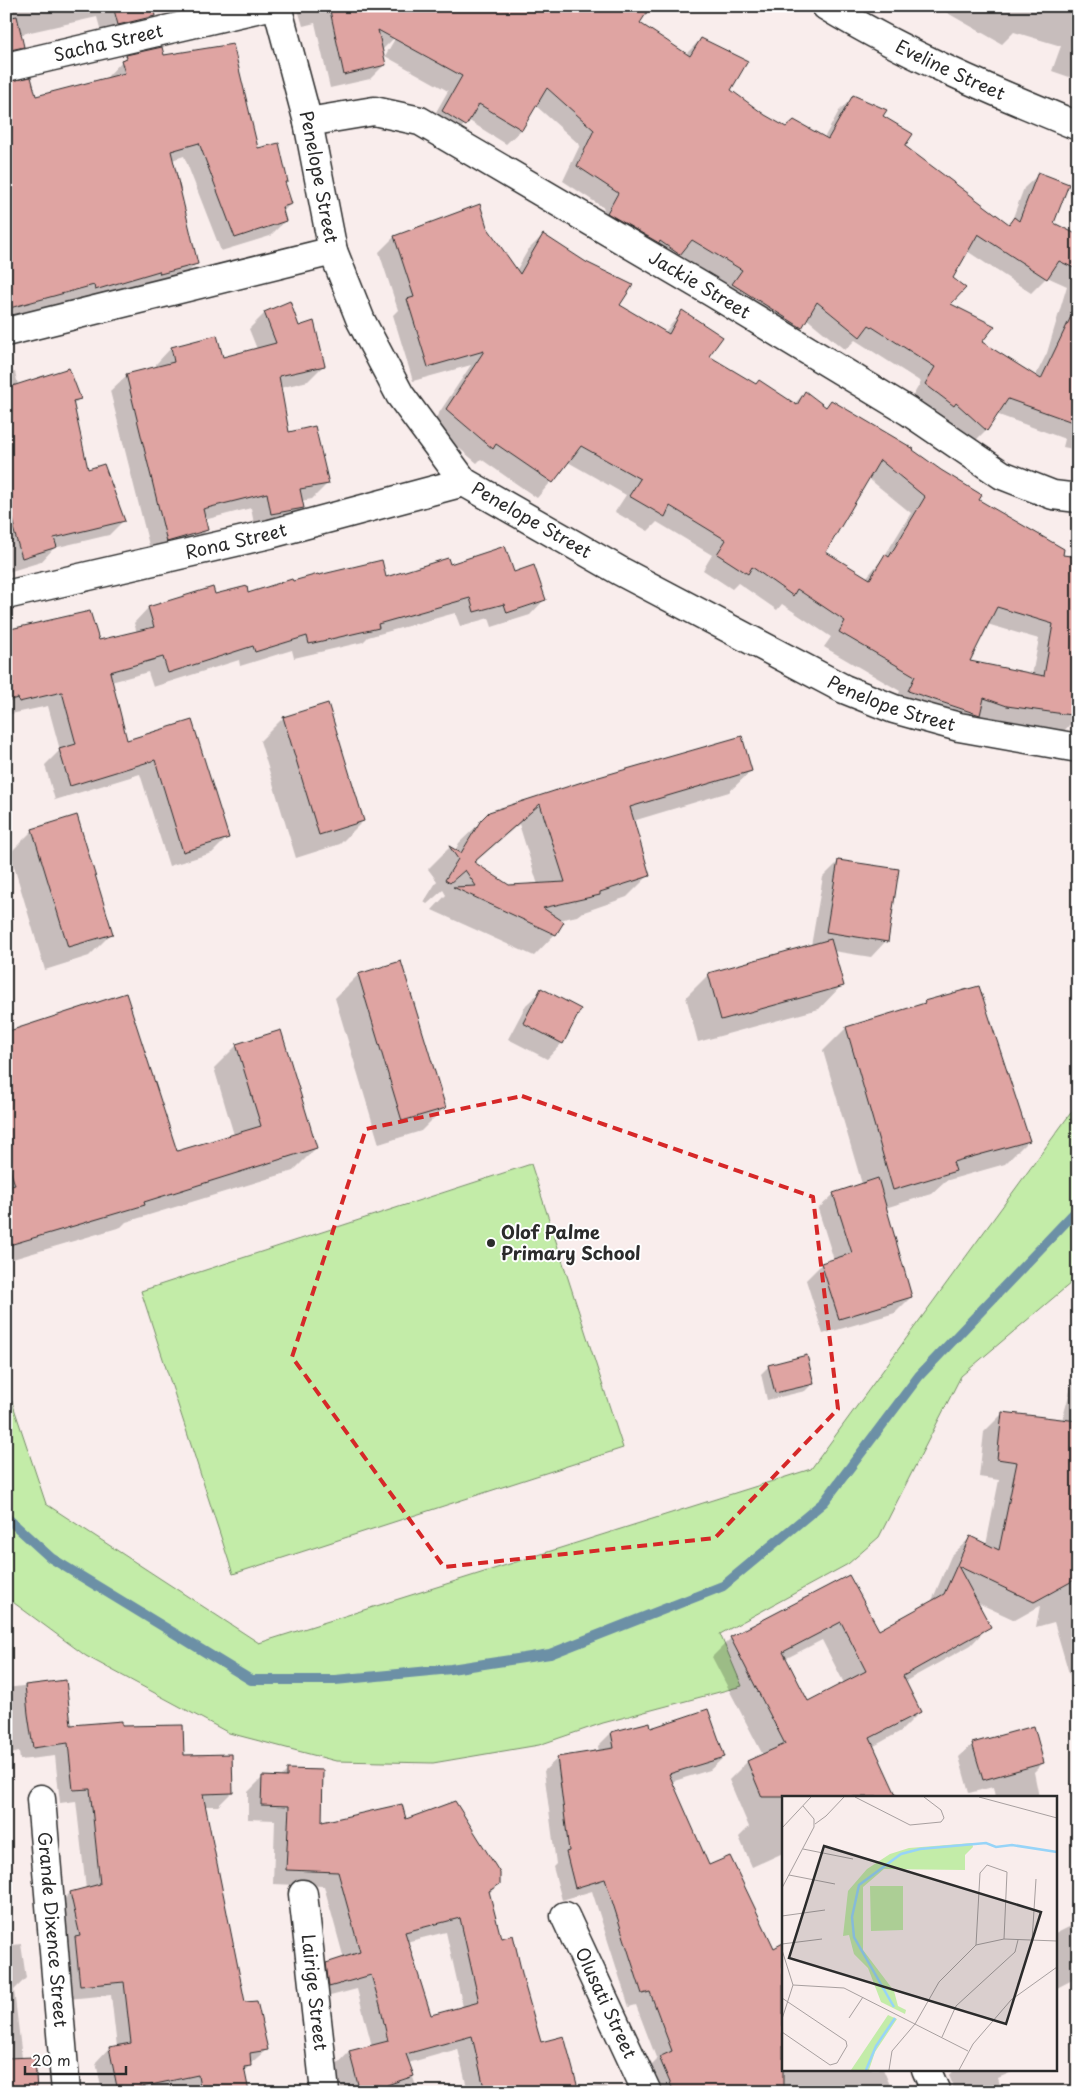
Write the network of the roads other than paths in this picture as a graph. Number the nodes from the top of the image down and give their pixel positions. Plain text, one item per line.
1 (269, 6) edge
2 (276, 6) edge
3 (826, 6) edge
4 (6, 67) edge
5 (308, 122) junction
6 (1078, 126) edge
7 (333, 252) junction
8 (6, 332) edge
9 (464, 482) junction
10 (1078, 498) edge
11 (6, 595) edge
12 (1078, 748) edge
13 (41, 1799) dead end
14 (303, 1894) dead end
15 (565, 1916) dead end
16 (926, 2070) edge
17 (66, 2092) edge
18 (325, 2092) edge
19 (647, 2092) edge
20 (936, 2092) edge

1 - 4 street, Sacha Street
2 - 5 street, Penelope Street
3 - 6 street, Eveline Street
5 - 7 street, Penelope Street
5 - 10 street, Jackie Street
7 - 8 street
7 - 9 street, Penelope Street
9 - 11 street, Rona Street
9 - 12 street, Penelope Street
13 - 17 street, Grande Dixence Street
14 - 18 street, Lairige Street
15 - 19 street, Olusati Street
16 - 20 street

